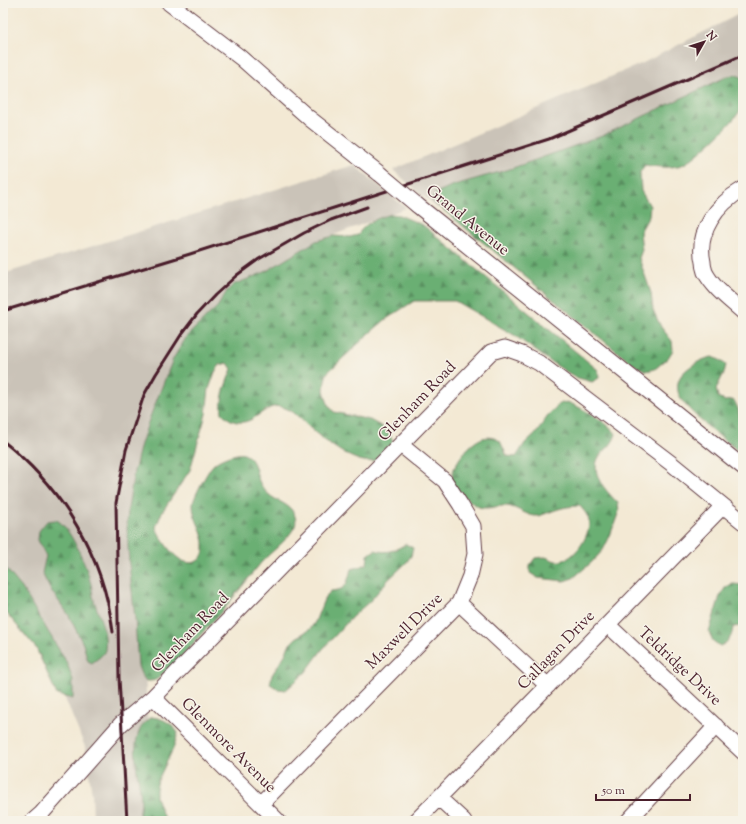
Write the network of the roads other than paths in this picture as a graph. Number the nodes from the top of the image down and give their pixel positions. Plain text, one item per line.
1 (169, 3) edge
2 (743, 189) edge
3 (743, 312) edge
4 (401, 445) junction
5 (743, 467) edge
6 (723, 506) junction
7 (743, 522) edge
8 (459, 603) junction
9 (608, 625) junction
10 (548, 686) junction
11 (153, 697) junction
12 (716, 726) junction
13 (743, 752) edge
14 (439, 798) junction
15 (261, 804) junction
16 (33, 821) edge
17 (278, 821) edge
18 (416, 821) edge
19 (464, 821) edge
20 (628, 821) edge

1 - 5 street, Grand Avenue, bridge
2 - 3 street
4 - 6 street, Glenham Road
4 - 8 street, Maxwell Drive
4 - 11 street, Glenham Road
6 - 7 street, Glenham Road
6 - 9 street, Callagan Drive
8 - 10 street
8 - 15 street, Maxwell Drive
9 - 10 street, Callagan Drive
9 - 12 street, Teldridge Drive
10 - 14 street, Callagan Drive
11 - 15 street, Glenmore Avenue
11 - 16 street, Glenham Road
12 - 13 street, Teldridge Drive
12 - 20 street
14 - 18 street, Callagan Drive
14 - 19 street
15 - 17 street, Glenmore Avenue

